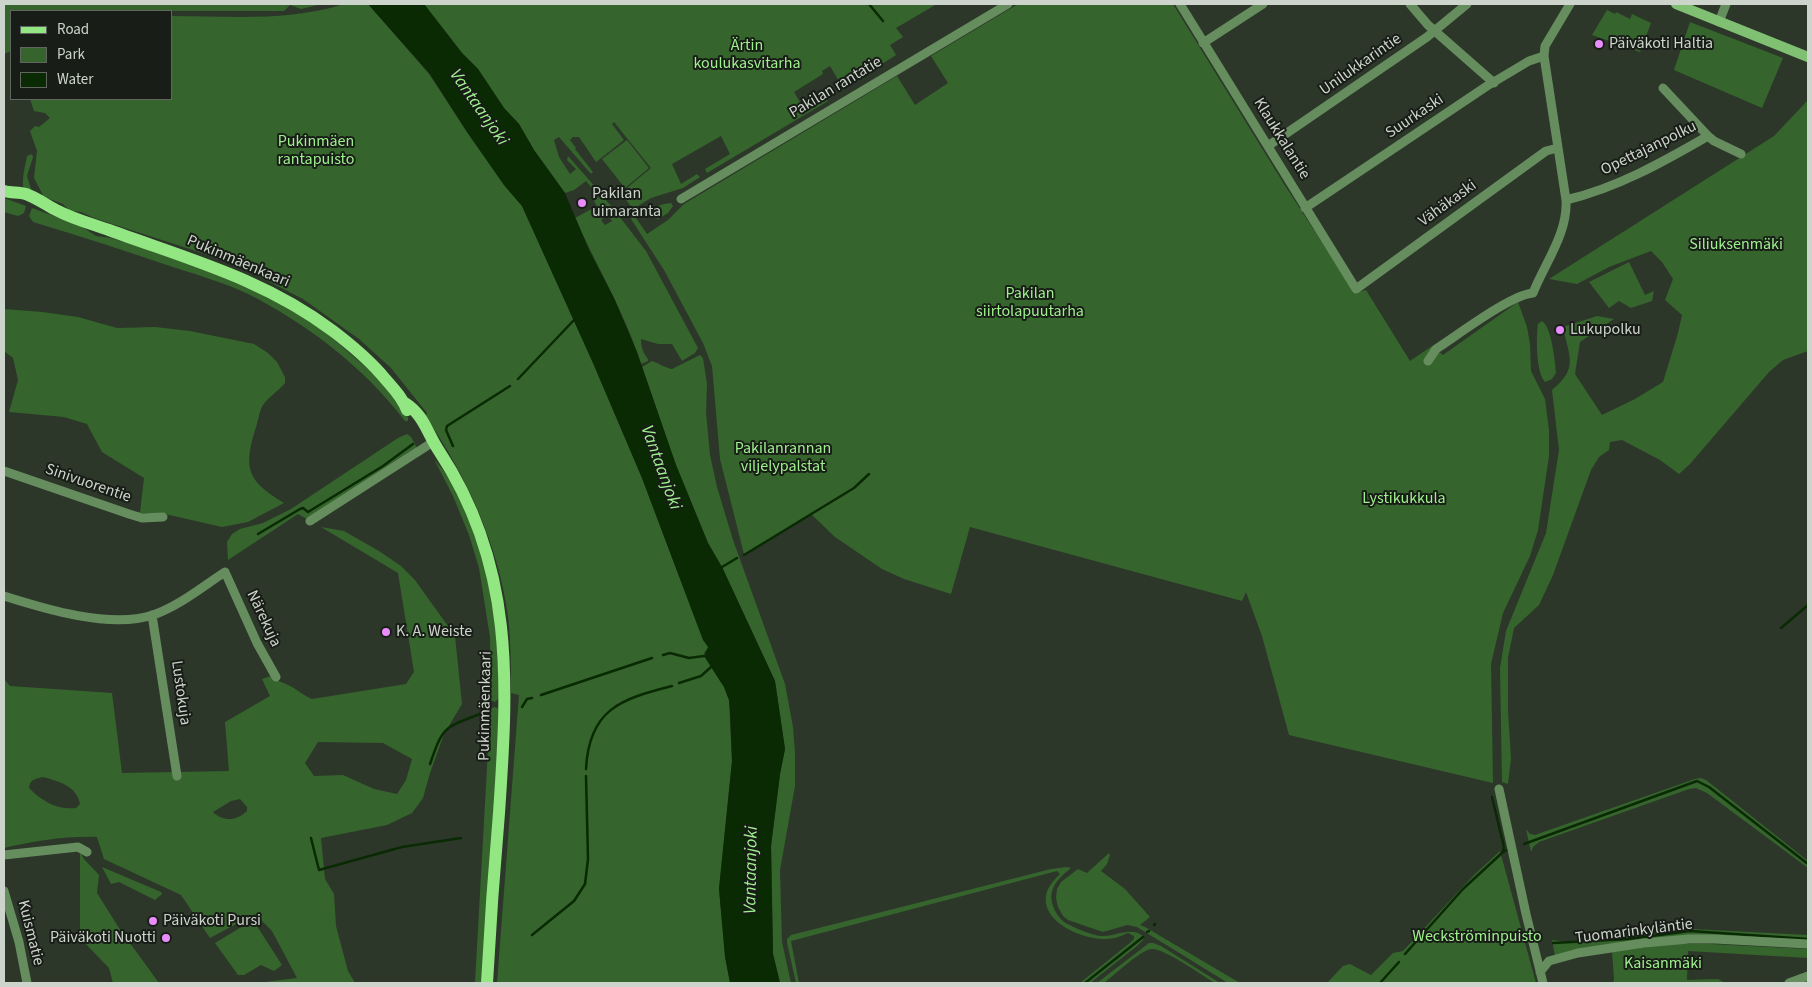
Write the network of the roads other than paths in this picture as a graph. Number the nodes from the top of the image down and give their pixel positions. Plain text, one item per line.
1 (1008, 4) edge
2 (1180, 4) edge
3 (1263, 4) edge
4 (1410, 4) edge
5 (1466, 4) edge
6 (1570, 4) edge
7 (1676, 4) edge
8 (1726, 4) edge
9 (1719, 22) junction
10 (1435, 31) junction
11 (1203, 43) junction
12 (1544, 56) junction
13 (1808, 57) edge
14 (1494, 82) junction
15 (1663, 88) dead end
16 (1708, 136) junction
17 (1268, 146) junction
18 (1558, 148) junction
19 (1741, 154) dead end
20 (8, 192) edge
21 (681, 199) dead end
22 (1566, 200) junction
23 (1305, 208) junction
24 (1356, 289) joint
25 (1428, 361) dead end
26 (433, 442) junction
27 (4, 471) edge
28 (163, 517) dead end
29 (310, 521) dead end
30 (4, 596) edge
31 (152, 615) junction
32 (276, 677) dead end
33 (177, 776) dead end
34 (1499, 789) dead end
35 (88, 852) dead end
36 (4, 855) edge
37 (4, 891) edge
38 (1808, 944) edge
39 (1540, 972) junction
40 (1808, 976) edge
41 (27, 983) edge
42 (487, 983) edge
43 (1543, 983) edge
44 (1789, 983) edge

1 - 21 street, Pakilan rantatie
2 - 11 street, Klaukkalantie
3 - 11 street
4 - 10 street
5 - 10 street, Unilukkarintie
6 - 12 street
7 - 9 main road
8 - 9 street
9 - 13 main road
10 - 14 street
10 - 17 street, Unilukkarintie
11 - 17 street, Klaukkalantie
12 - 14 street, Suurkaski
12 - 18 street
14 - 23 street, Suurkaski
15 - 16 street
16 - 19 street, Opettajanpolku
16 - 22 street, Opettajanpolku
17 - 23 street, Klaukkalantie
18 - 22 street
18 - 24 street, Vähäkaski
20 - 26 main road, Pukinmäenkaari
22 - 25 street
23 - 24 street, Klaukkalantie
26 - 29 street
26 - 42 main road, Pukinmäenkaari
27 - 28 street, Sinivuorentie
30 - 31 street
31 - 32 street, Närekuja
31 - 33 street, Lustokuja
34 - 39 street
35 - 36 street
37 - 41 street, Kuismatie
38 - 39 street, Tuomarinkyläntie
39 - 43 street
40 - 44 street

